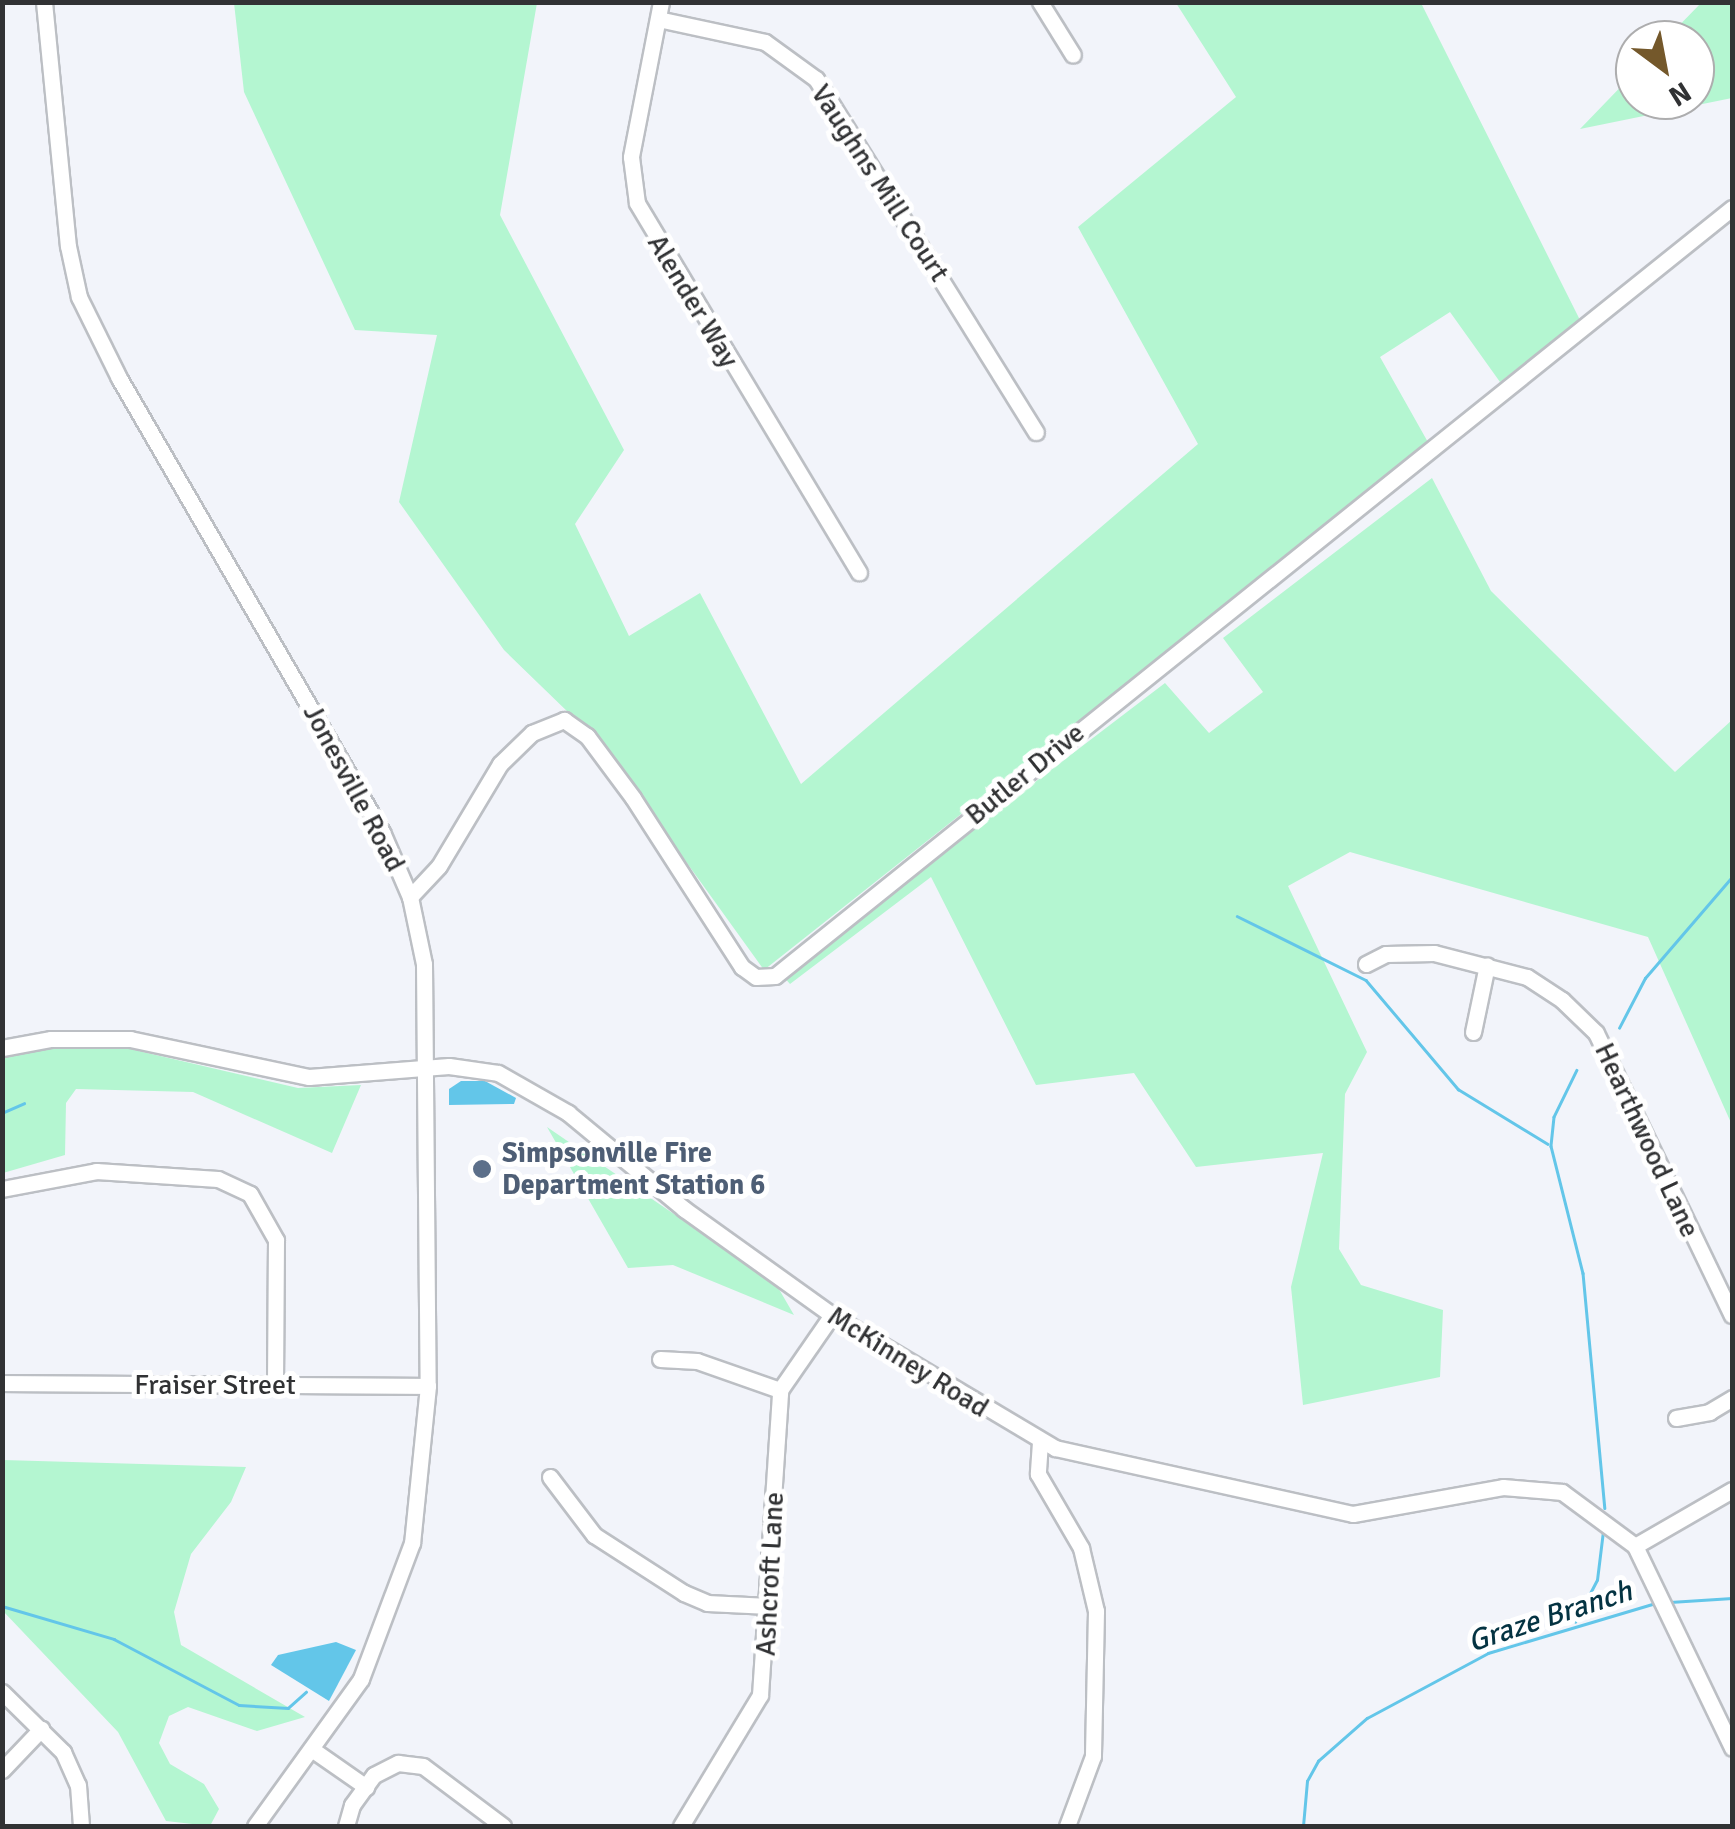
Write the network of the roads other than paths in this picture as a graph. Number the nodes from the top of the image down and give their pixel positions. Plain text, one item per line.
1 (44, 2) edge
2 (1040, 2) edge
3 (659, 11) edge
4 (1072, 55) dead end
5 (1732, 208) edge
6 (1036, 432) dead end
7 (859, 572) dead end
8 (410, 897) junction
9 (1366, 964) dead end
10 (1487, 965) junction
11 (1473, 1032) dead end
12 (2, 1048) edge
13 (426, 1068) junction
14 (2, 1189) edge
15 (832, 1314) junction
16 (1732, 1315) edge
17 (660, 1359) dead end
18 (2, 1382) edge
19 (275, 1386) junction
20 (428, 1386) junction
21 (780, 1390) junction
22 (1732, 1398) edge
23 (1676, 1418) dead end
24 (1040, 1442) junction
25 (550, 1477) dead end
26 (1732, 1490) edge
27 (1636, 1546) junction
28 (769, 1606) junction
29 (2, 1692) edge
30 (42, 1729) junction
31 (1732, 1748) edge
32 (313, 1750) junction
33 (2, 1770) edge
34 (366, 1787) junction
35 (82, 1826) edge
36 (255, 1826) edge
37 (346, 1826) edge
38 (503, 1826) edge
39 (681, 1826) edge
40 (1067, 1826) edge

1 - 8 street, Jonesville Road
2 - 4 street
3 - 6 street, Vaughns Mill Court
3 - 7 street, Alender Way
5 - 8 street, Butler Drive
8 - 13 street, Jonesville Road
9 - 10 street, Hearthwood Lane
10 - 11 street
10 - 16 street, Hearthwood Lane
12 - 13 street, McKinney Road
13 - 15 street, McKinney Road
13 - 20 street, Jonesville Road
14 - 19 street
15 - 21 street
15 - 24 street, McKinney Road
17 - 21 street
18 - 19 street, Fraiser Street
19 - 20 street, Fraiser Street
20 - 32 street, Jonesville Road
21 - 28 street, Ashcroft Lane
22 - 23 street
24 - 27 street, McKinney Road
24 - 40 street
25 - 28 street
26 - 27 street
27 - 31 street, McKinney Road
28 - 39 street, Ashcroft Lane
29 - 30 street
30 - 33 street
30 - 35 street
32 - 34 street
32 - 36 street, Jonesville Road
34 - 37 street
34 - 38 street

